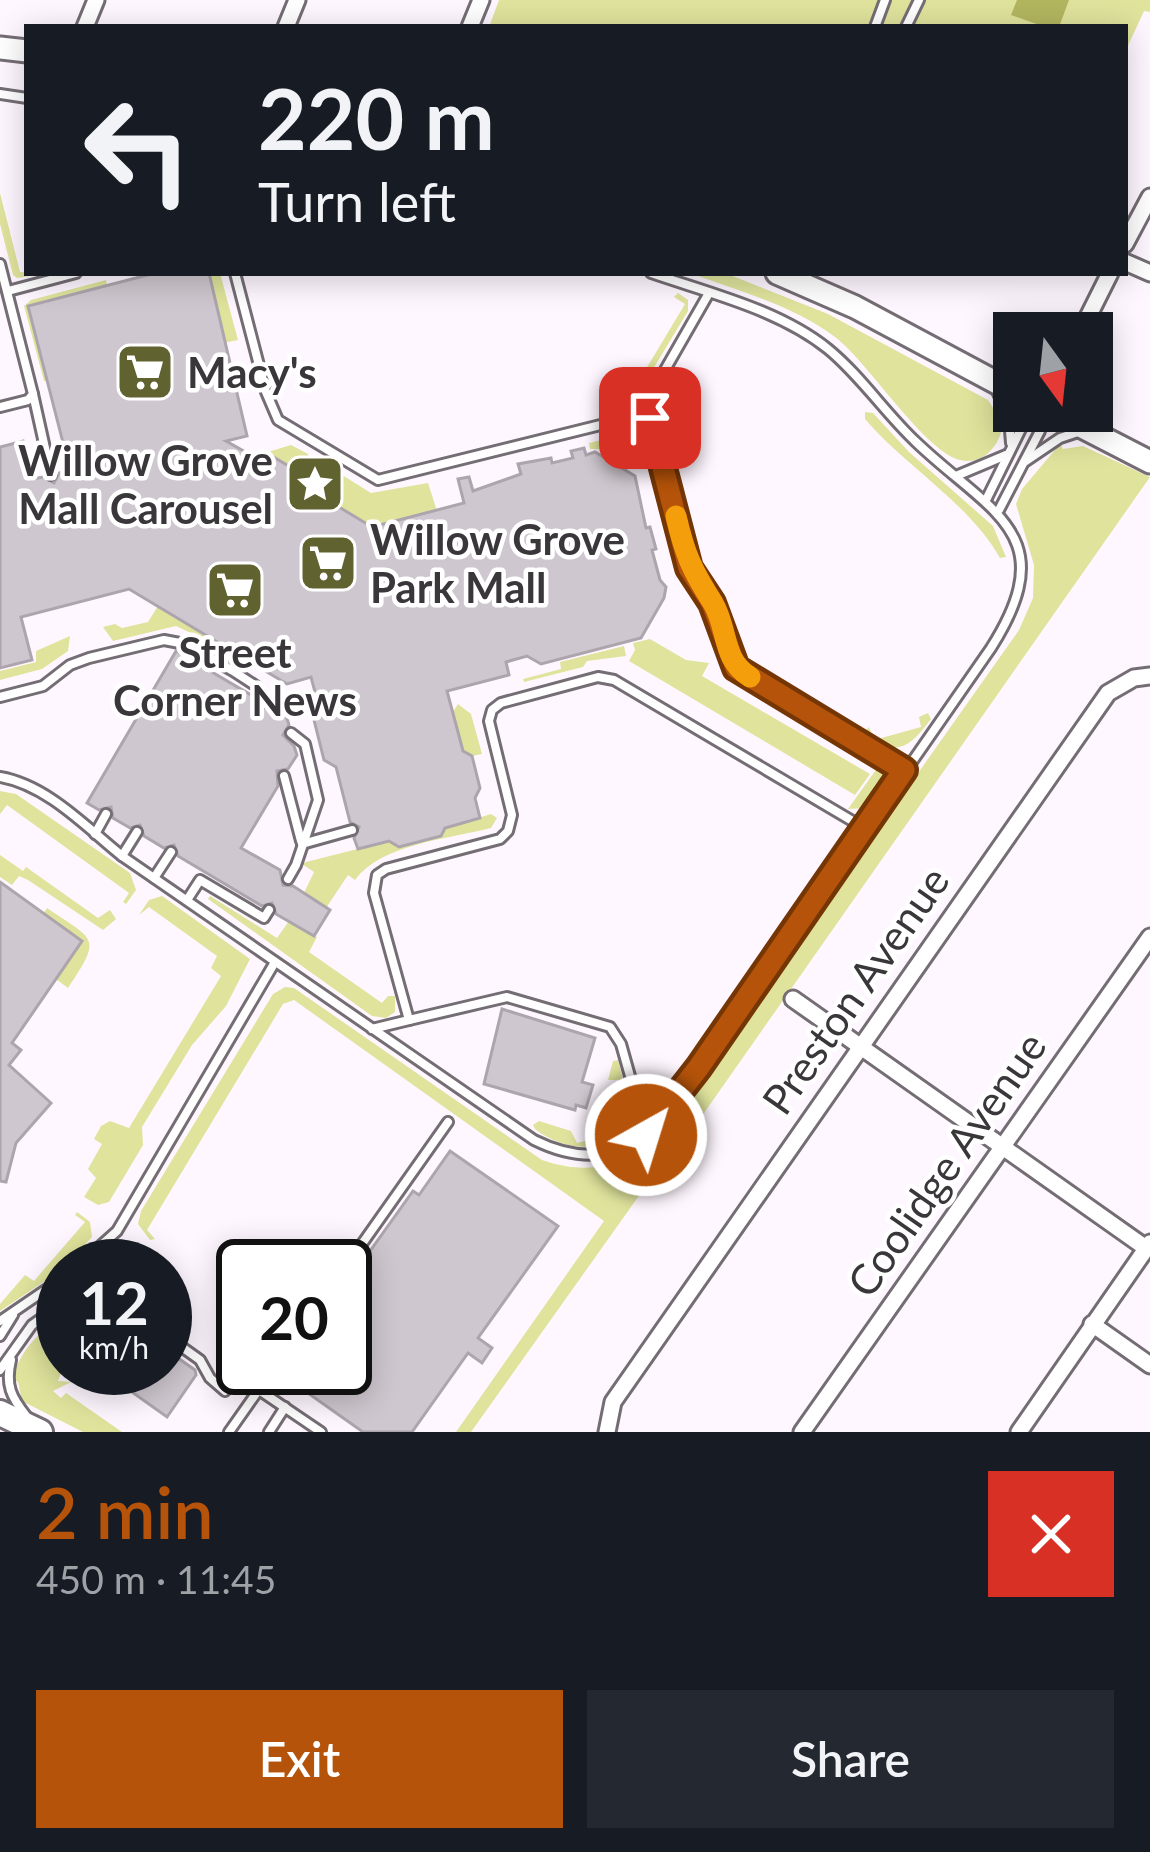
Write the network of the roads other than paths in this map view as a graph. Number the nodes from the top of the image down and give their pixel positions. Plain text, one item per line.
1 (1150, 197) edge
2 (1128, 238) edge
3 (0, 264) edge
4 (64, 276) edge
5 (237, 276) edge
6 (660, 276) edge
7 (1108, 276) edge
8 (805, 278) edge
9 (7, 291) junction
10 (709, 293) junction
11 (1090, 312) edge
12 (988, 378) junction
13 (993, 381) edge
14 (33, 394) junction
15 (0, 407) edge
16 (649, 413) junction
17 (1019, 432) edge
18 (1040, 432) edge
19 (1078, 432) edge
20 (1093, 432) edge
21 (1009, 451) junction
22 (1150, 461) edge
23 (1025, 462) junction
24 (51, 475) dead end
25 (956, 476) junction
26 (986, 500) junction
27 (999, 511) junction
28 (1150, 676) edge
29 (0, 697) edge
30 (265, 702) dead end
31 (291, 733) dead end
32 (904, 770) junction
33 (284, 776) dead end
34 (0, 777) edge
35 (106, 814) dead end
36 (866, 829) junction
37 (352, 830) dead end
38 (136, 832) dead end
39 (95, 834) junction
40 (301, 844) junction
41 (171, 852) dead end
42 (122, 856) junction
43 (154, 878) junction
44 (288, 879) dead end
45 (187, 900) junction
46 (269, 910) dead end
47 (1150, 937) edge
48 (275, 962) junction
49 (793, 999) dead end
50 (409, 1020) junction
51 (371, 1029) junction
52 (859, 1046) junction
53 (448, 1123) dead end
54 (646, 1135) junction
55 (1003, 1146) junction
56 (110, 1239) edge
57 (366, 1239) edge
58 (1148, 1245) edge
59 (36, 1295) edge
60 (16, 1308) junction
61 (0, 1321) edge
62 (36, 1322) edge
63 (1093, 1324) junction
64 (0, 1336) edge
65 (13, 1353) junction
66 (192, 1354) edge
67 (1150, 1365) edge
68 (0, 1370) edge
69 (216, 1384) edge
70 (255, 1395) edge
71 (267, 1395) edge
72 (285, 1407) junction
73 (0, 1413) edge
74 (40, 1432) edge
75 (229, 1432) edge
76 (269, 1432) edge
77 (321, 1432) edge
78 (607, 1432) edge
79 (802, 1432) edge
80 (1019, 1432) edge

1 - 2 street
3 - 9 lane
4 - 9 lane
5 - 16 lane
6 - 10 lane
7 - 11 street
8 - 12 street
9 - 14 lane
10 - 16 lane
10 - 25 lane
12 - 13 street
12 - 21 lane
14 - 15 lane
14 - 24 lane
16 - 32 lane
17 - 21 lane
18 - 23 lane
19 - 23 lane
20 - 22 street
21 - 25 lane
21 - 26 lane
23 - 27 lane
25 - 26 lane
26 - 27 lane
27 - 32 lane
28 - 52 street, Preston Avenue
29 - 30 lane
31 - 40 lane
32 - 36 lane
33 - 40 lane
34 - 39 lane
35 - 39 lane
36 - 50 lane
36 - 54 lane
37 - 40 lane
38 - 42 lane
39 - 42 lane
40 - 44 lane
41 - 43 lane
42 - 43 lane
43 - 45 lane
45 - 46 lane
45 - 48 lane
47 - 55 street, Coolidge Avenue
48 - 51 lane
48 - 56 lane
49 - 52 street
50 - 51 lane
50 - 54 lane
51 - 54 lane
52 - 55 street
52 - 78 street, Preston Avenue
53 - 57 lane
55 - 58 street
55 - 79 street, Coolidge Avenue
58 - 63 street
59 - 60 lane
60 - 61 lane
60 - 64 lane
62 - 65 lane
63 - 67 street
63 - 80 street
65 - 68 lane
65 - 74 lane
66 - 69 lane
70 - 75 lane
71 - 72 lane
72 - 76 lane
72 - 77 lane
73 - 74 main road

